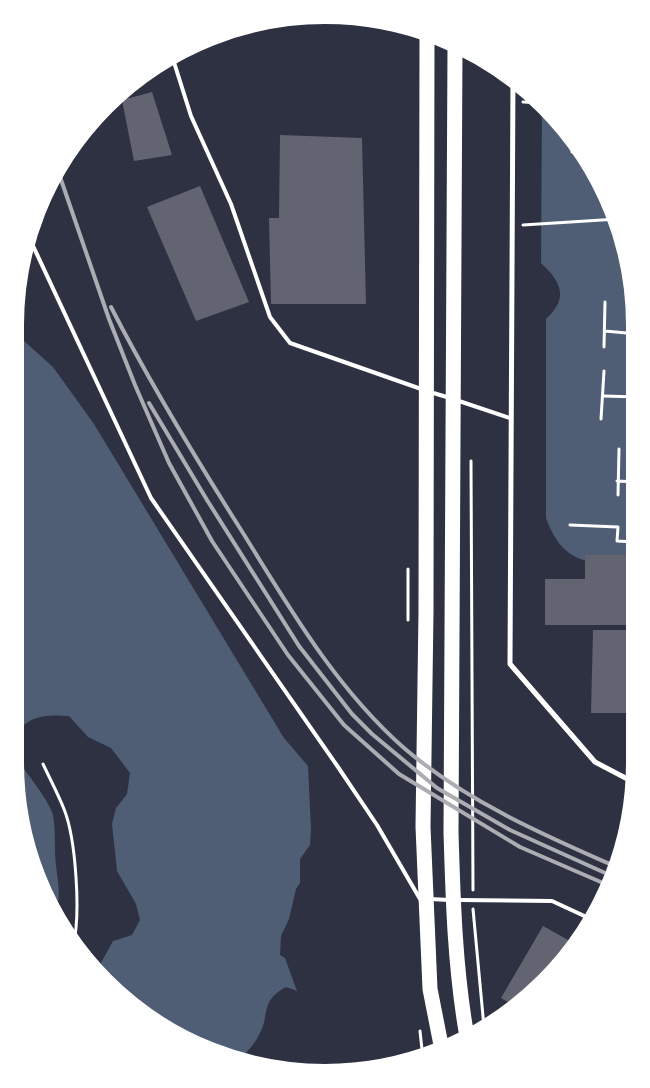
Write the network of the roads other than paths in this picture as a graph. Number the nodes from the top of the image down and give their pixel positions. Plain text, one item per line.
1 (427, 39) edge
2 (455, 51) edge
3 (174, 62) edge
4 (513, 87) edge
5 (33, 243) edge
6 (510, 418) junction
7 (628, 779) edge
8 (587, 917) edge
9 (466, 1031) edge
10 (441, 1044) edge

1 - 10 highway
2 - 9 highway
3 - 6 lane
4 - 6 street
5 - 8 lane
6 - 7 street

